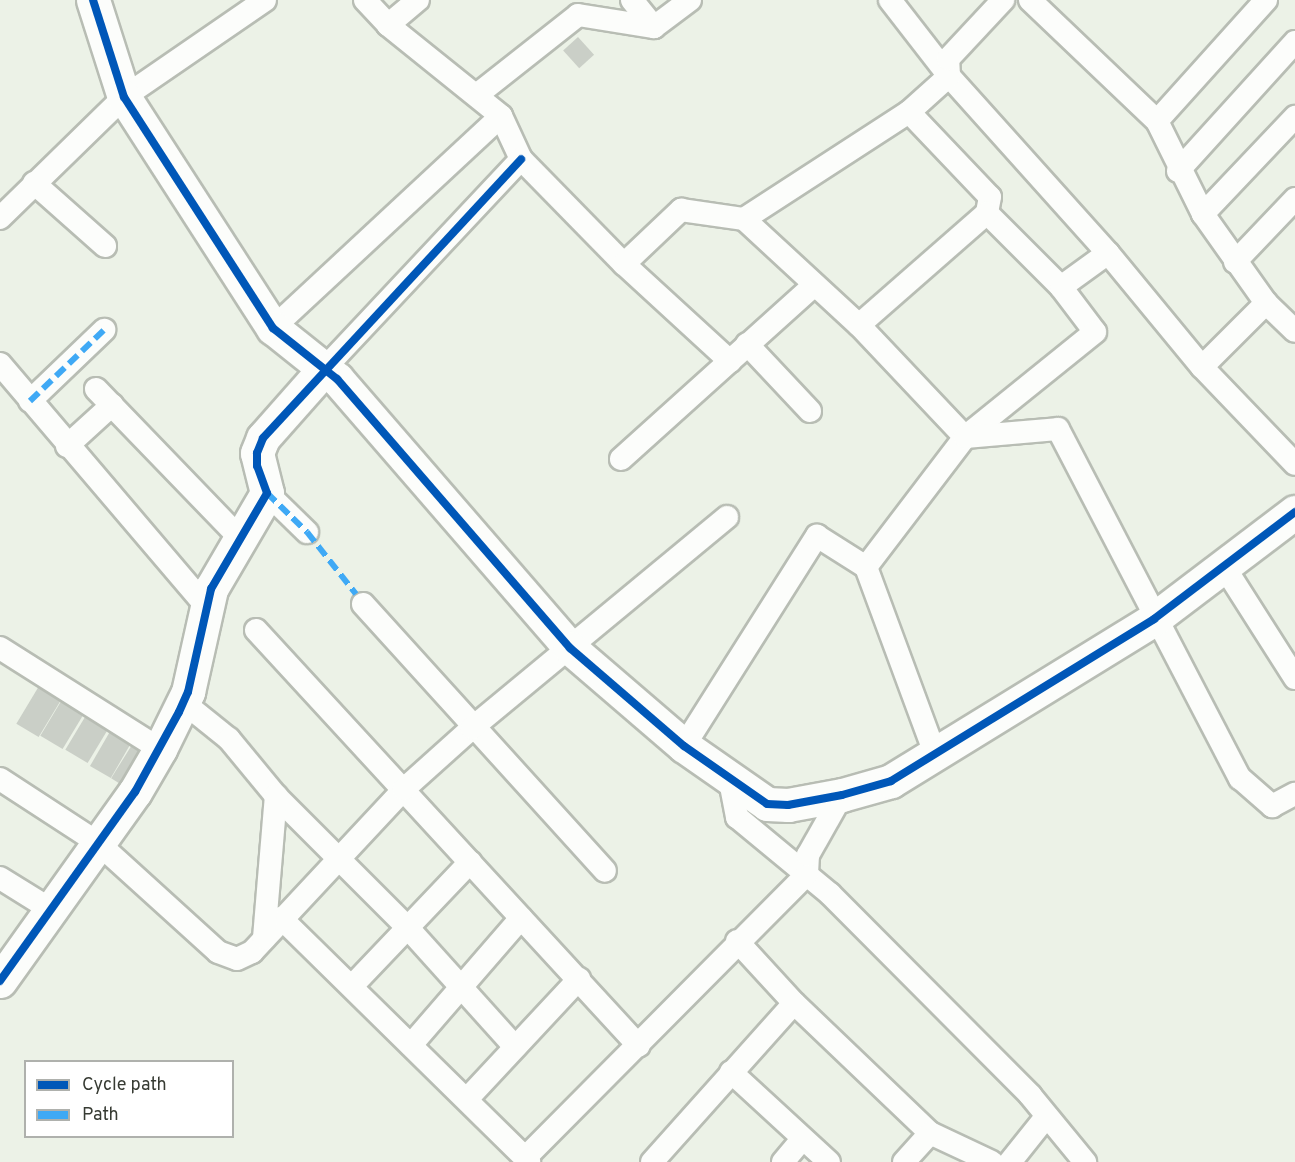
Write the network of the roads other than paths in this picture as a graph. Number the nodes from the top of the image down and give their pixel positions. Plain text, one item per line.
1 (93, 0) edge
2 (265, 0) edge
3 (365, 0) edge
4 (418, 0) edge
5 (632, 0) edge
6 (690, 0) edge
7 (890, 0) edge
8 (1003, 0) edge
9 (1030, 0) edge
10 (1266, 0) edge
11 (572, 7) edge
12 (388, 25) junction
13 (654, 27) junction
14 (1295, 42) edge
15 (949, 76) junction
16 (478, 94) junction
17 (124, 97) junction
18 (909, 112) junction
19 (501, 116) junction
20 (1295, 117) edge
21 (1156, 121) junction
22 (521, 159) junction
23 (1178, 171) junction
24 (34, 183) junction
25 (1295, 199) edge
26 (987, 213) junction
27 (1203, 214) junction
28 (0, 218) edge
29 (744, 219) junction
30 (105, 246) dead end
31 (1108, 253) junction
32 (1235, 262) junction
33 (624, 264) junction
34 (814, 285) junction
35 (1060, 287) junction
36 (1266, 303) junction
37 (1292, 320) edge
38 (859, 325) junction
39 (273, 328) junction
40 (104, 330) dead end
41 (747, 344) junction
42 (730, 361) junction
43 (0, 364) edge
44 (1202, 367) junction
45 (324, 369) junction
46 (30, 401) junction
47 (810, 411) dead end
48 (965, 437) junction
49 (67, 446) junction
50 (621, 459) dead end
51 (1295, 464) edge
52 (267, 493) junction
53 (1295, 512) edge
54 (727, 517) dead end
55 (307, 532) dead end
56 (241, 539) junction
57 (1223, 565) junction
58 (866, 567) junction
59 (363, 604) dead end
60 (206, 606) junction
61 (1154, 619) junction
62 (256, 630) dead end
63 (0, 648) edge
64 (570, 648) junction
65 (1295, 678) edge
66 (183, 702) junction
67 (472, 728) junction
68 (684, 746) junction
69 (160, 749) junction
70 (936, 756) junction
71 (0, 779) edge
72 (730, 781) junction
73 (404, 789) junction
74 (1295, 794) edge
75 (842, 795) junction
76 (276, 796) junction
77 (98, 843) junction
78 (336, 857) junction
79 (470, 862) junction
80 (605, 871) dead end
81 (807, 874) junction
82 (0, 878) edge
83 (50, 909) junction
84 (281, 918) junction
85 (521, 918) junction
86 (408, 928) junction
87 (264, 938) junction
88 (737, 941) junction
89 (579, 979) junction
90 (0, 981) edge
91 (353, 985) junction
92 (458, 987) junction
93 (794, 1003) junction
94 (411, 1045) junction
95 (639, 1046) junction
96 (515, 1047) junction
97 (731, 1072) junction
98 (468, 1098) junction
99 (1046, 1117) junction
100 (930, 1133) junction
101 (802, 1139) junction
102 (527, 1160) edge
103 (652, 1162) edge
104 (783, 1162) edge
105 (829, 1162) edge
106 (904, 1162) edge
107 (992, 1162) edge
108 (1010, 1162) edge
109 (1085, 1162) edge

1 - 17 street
2 - 17 street
3 - 12 street
4 - 12 street
5 - 13 street
6 - 13 street
7 - 15 street
8 - 15 street
9 - 21 street
10 - 21 street
11 - 13 street
11 - 16 street
12 - 16 street
14 - 23 street
15 - 18 street
15 - 31 street
16 - 19 street
17 - 24 street
17 - 39 street
18 - 26 street
18 - 29 street
19 - 22 street
19 - 39 street
20 - 27 street
21 - 23 street
22 - 33 street
22 - 45 street
23 - 27 street
24 - 28 street
24 - 30 street
25 - 32 street
26 - 35 street
26 - 38 street
27 - 32 street
29 - 33 street
29 - 34 street
31 - 35 street
31 - 44 street
32 - 36 street
33 - 42 street
34 - 38 street
34 - 41 street
35 - 48 street
36 - 37 street
36 - 44 street
38 - 48 street
39 - 45 street
40 - 46 street
41 - 42 street
41 - 47 street
42 - 50 street
43 - 46 street
44 - 51 street
45 - 52 street
45 - 64 street
46 - 49 street
48 - 58 street
48 - 61 street
49 - 56 street
49 - 60 street
52 - 55 street
52 - 56 street
53 - 57 street
54 - 64 street
56 - 60 street
57 - 61 street
57 - 65 street
58 - 68 street
58 - 70 street
59 - 67 street
60 - 66 street
61 - 70 street
61 - 74 street
62 - 73 street
63 - 69 street
64 - 67 street
64 - 68 street
66 - 69 street
66 - 76 street
67 - 73 street
67 - 80 street
68 - 72 street
69 - 77 street
70 - 75 street
71 - 77 street
72 - 75 street
72 - 81 street
73 - 78 street
73 - 79 street
75 - 81 street
76 - 78 street
76 - 87 street
77 - 83 street
77 - 87 street
78 - 84 street
78 - 86 street
79 - 85 street
79 - 86 street
81 - 88 street
81 - 99 street
82 - 83 street
83 - 90 street
84 - 87 street
84 - 91 street
85 - 89 street
85 - 92 street
86 - 91 street
86 - 92 street
88 - 93 street
88 - 95 street
89 - 95 street
89 - 96 street
91 - 94 street
92 - 94 street
92 - 96 street
93 - 97 street
93 - 100 street
94 - 98 street
95 - 102 street
96 - 98 street
97 - 101 street
97 - 103 street
98 - 102 street
99 - 108 street
99 - 109 street
100 - 106 street
100 - 107 street
101 - 104 street
101 - 105 street

